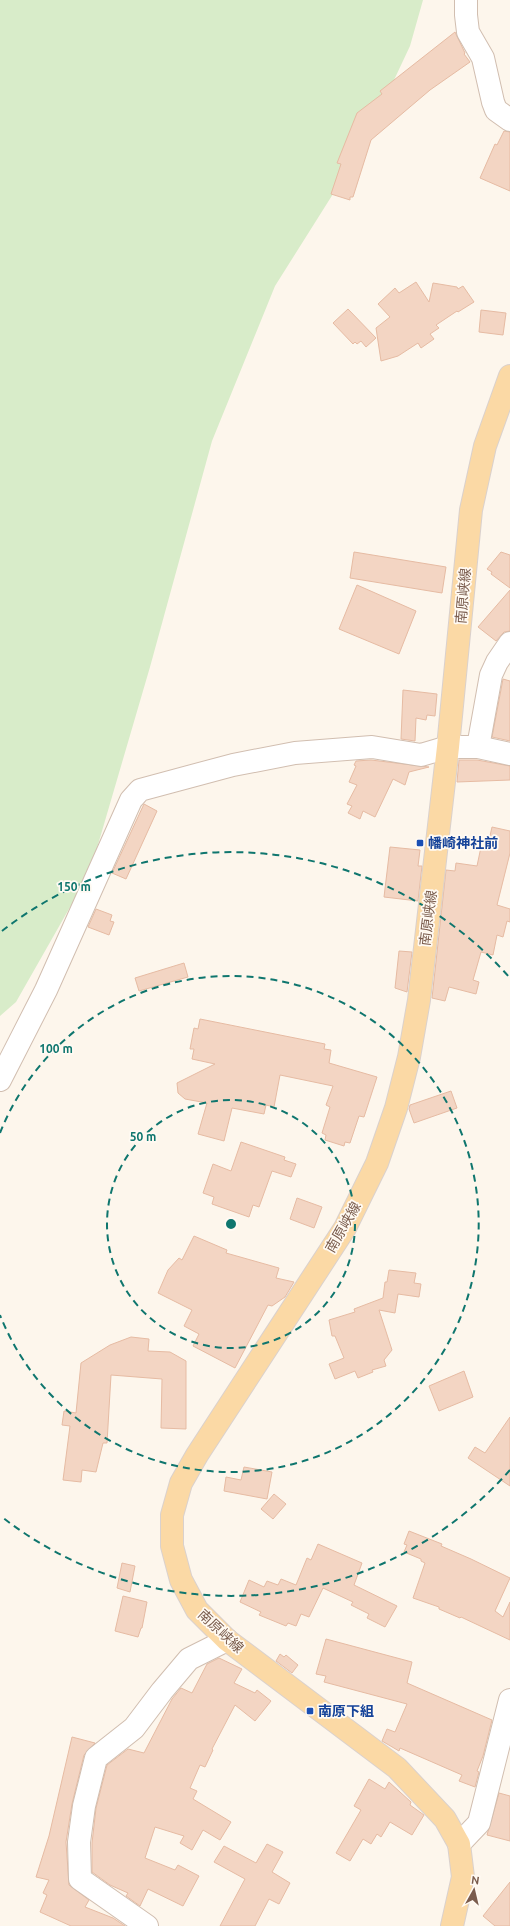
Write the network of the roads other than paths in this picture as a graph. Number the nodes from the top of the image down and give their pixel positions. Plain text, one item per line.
1 (466, 0) edge
2 (510, 120) edge
3 (510, 376) edge
4 (510, 643) edge
5 (448, 746) junction
6 (478, 747) junction
7 (510, 754) edge
8 (0, 1080) edge
9 (227, 1640) junction
10 (510, 1700) edge
11 (459, 1844) junction
12 (147, 1926) edge
13 (452, 1926) edge

1 - 2 street
3 - 5 main road, 南原峡線
4 - 6 street
5 - 6 street
5 - 8 street
5 - 9 main road, 南原峡線
6 - 7 street
9 - 11 main road, 南原峡線
9 - 12 street
10 - 11 street
11 - 13 main road, 南原峡線

